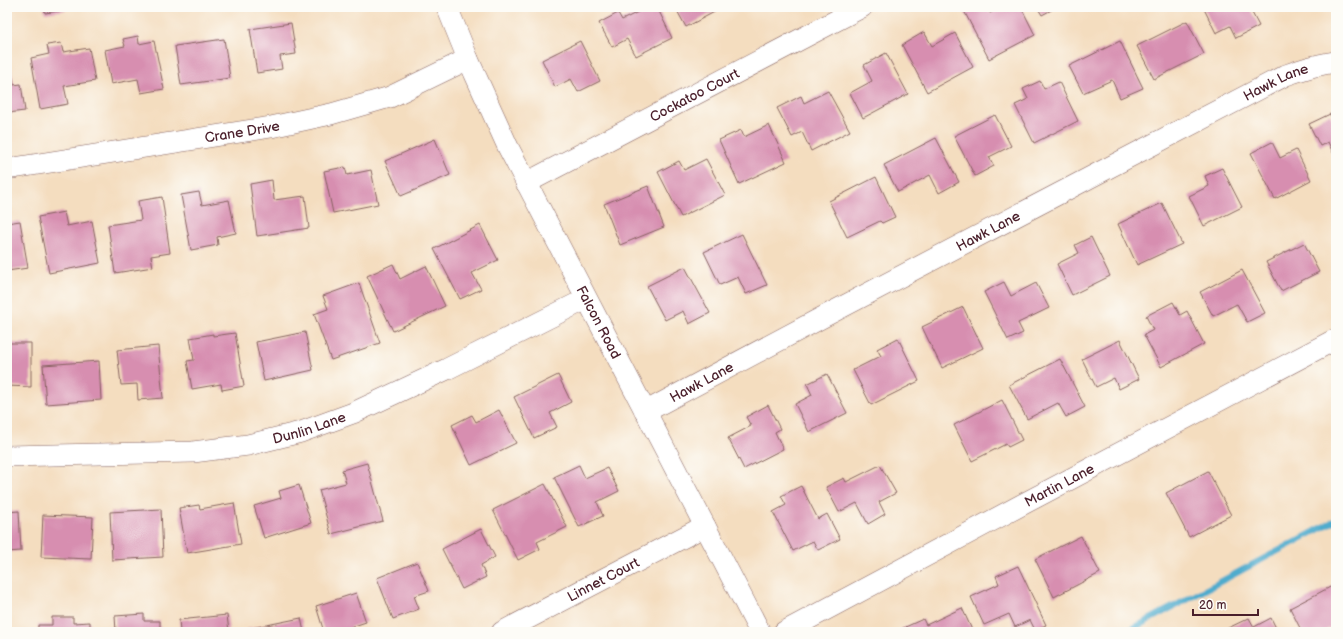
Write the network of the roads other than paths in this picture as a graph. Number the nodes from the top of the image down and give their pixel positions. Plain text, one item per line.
1 (447, 7) edge
2 (862, 7) edge
3 (468, 59) junction
4 (1336, 62) edge
5 (7, 169) edge
6 (526, 183) junction
7 (586, 299) junction
8 (1336, 339) edge
9 (645, 412) junction
10 (7, 456) edge
11 (705, 526) junction
12 (502, 632) edge
13 (760, 632) edge
14 (784, 632) edge

1 - 3 street, Falcon Road
2 - 6 street, Cockatoo Court
3 - 5 street, Crane Drive
3 - 6 street, Falcon Road
4 - 9 street, Hawk Lane
6 - 7 street, Falcon Road
7 - 9 street, Falcon Road
7 - 10 street, Dunlin Lane
8 - 14 street, Martin Lane
9 - 11 street, Falcon Road
11 - 12 street, Linnet Court
11 - 13 street, Falcon Road

